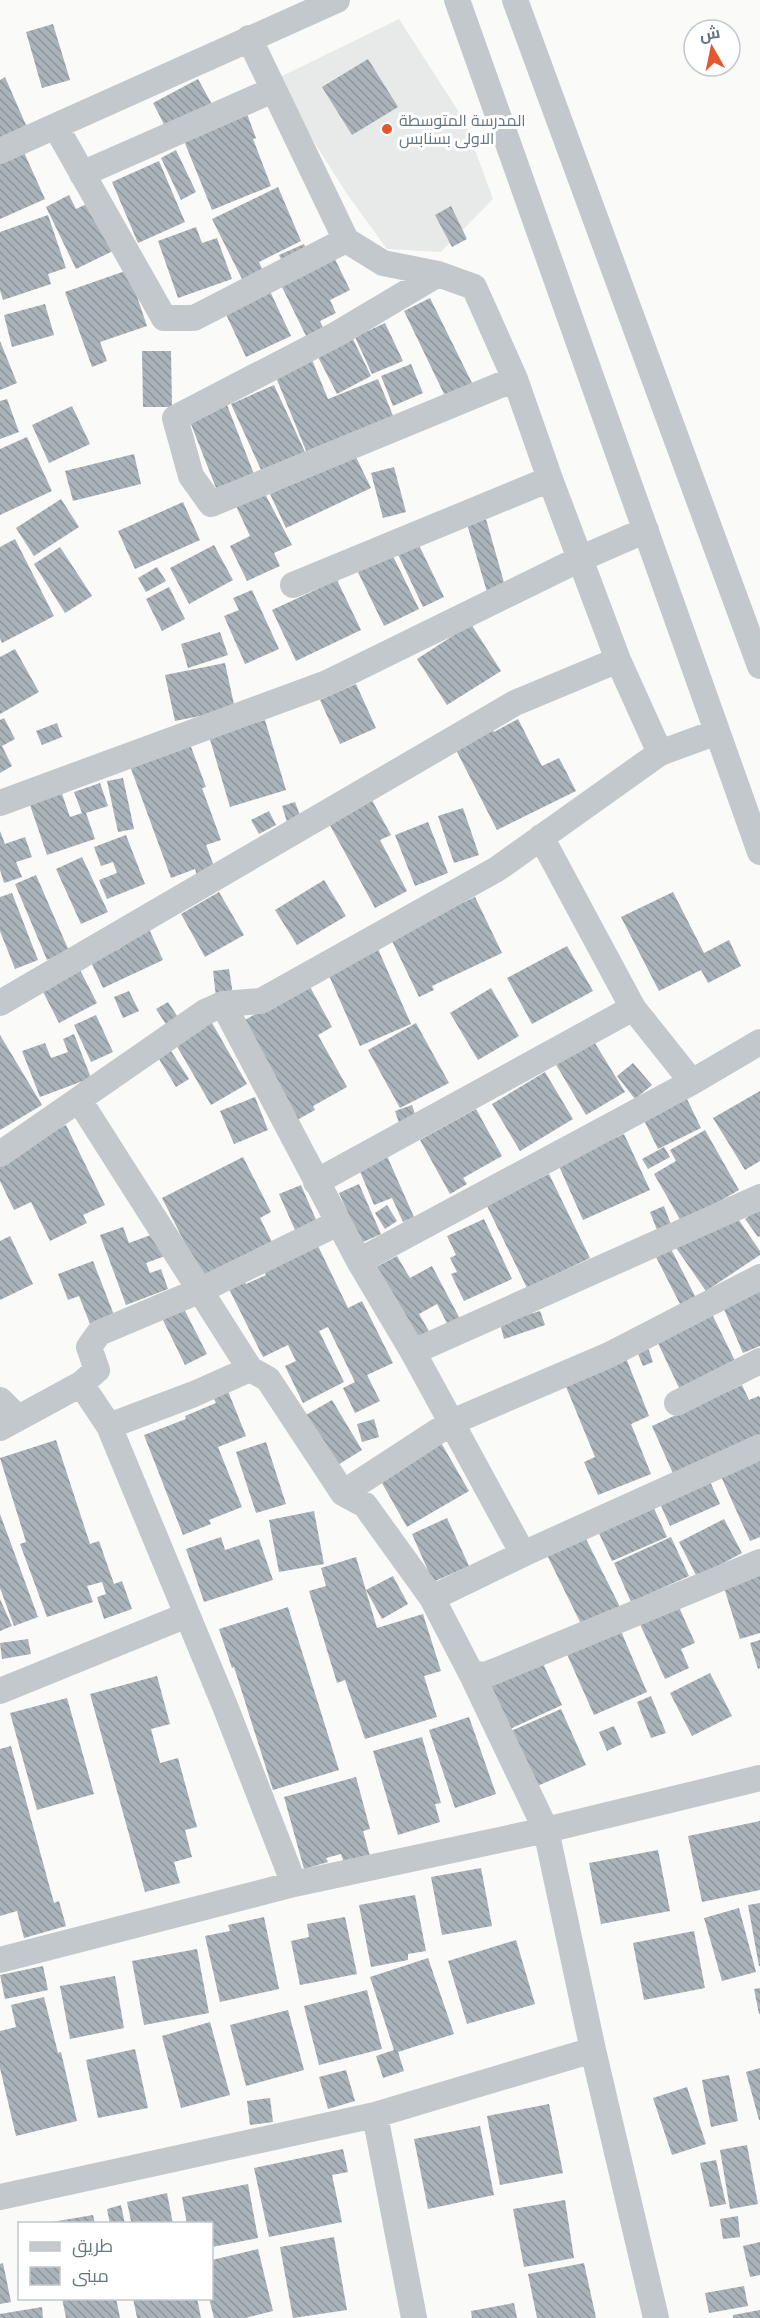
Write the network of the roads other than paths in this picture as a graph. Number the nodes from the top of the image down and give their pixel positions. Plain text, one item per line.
1 (337, 0) edge
2 (457, 0) edge
3 (515, 0) edge
4 (249, 38) junction
5 (273, 90) junction
6 (56, 127) junction
7 (0, 151) edge
8 (82, 174) junction
9 (346, 240) junction
10 (438, 274) junction
11 (515, 379) junction
12 (550, 478) junction
13 (646, 530) junction
14 (582, 558) junction
15 (294, 585) dead end
16 (618, 660) junction
17 (760, 666) edge
18 (717, 732) junction
19 (660, 753) junction
20 (0, 803) edge
21 (541, 837) junction
22 (760, 852) edge
23 (0, 1004) edge
24 (223, 1004) junction
25 (633, 1008) junction
26 (760, 1042) edge
27 (692, 1082) junction
28 (80, 1100) junction
29 (0, 1154) edge
30 (316, 1182) junction
31 (760, 1197) edge
32 (338, 1223) junction
33 (359, 1261) junction
34 (760, 1277) edge
35 (201, 1290) junction
36 (413, 1352) junction
37 (760, 1361) edge
38 (250, 1369) junction
39 (81, 1384) junction
40 (0, 1400) edge
41 (677, 1403) dead end
42 (452, 1422) junction
43 (9, 1423) edge
44 (109, 1426) junction
45 (760, 1447) edge
46 (343, 1493) junction
47 (523, 1554) junction
48 (760, 1562) edge
49 (432, 1598) junction
50 (187, 1615) junction
51 (471, 1673) junction
52 (0, 1691) edge
53 (760, 1778) edge
54 (546, 1830) junction
55 (294, 1884) junction
56 (0, 1960) edge
57 (593, 2050) junction
58 (375, 2115) junction
59 (0, 2198) edge
60 (414, 2318) edge
61 (656, 2318) edge

1 - 4 street
2 - 13 street
3 - 17 street
4 - 5 street
4 - 6 street
5 - 8 street
5 - 9 street
6 - 7 street
6 - 8 street
8 - 9 street
9 - 10 street
10 - 11 street
10 - 11 street
11 - 12 street
12 - 14 street
12 - 15 street
13 - 14 street
13 - 18 street
14 - 16 street
14 - 20 street
16 - 19 street
16 - 23 street
18 - 19 street
18 - 22 street
19 - 21 street
21 - 24 street
21 - 25 street
24 - 28 street
24 - 30 street
25 - 27 street
25 - 30 street
26 - 27 street
27 - 33 street
28 - 29 street
28 - 35 street
30 - 32 street
31 - 36 street
32 - 33 street
32 - 35 street
33 - 36 street
34 - 42 street
35 - 38 street
35 - 39 street
36 - 42 street
37 - 41 street
38 - 44 street
38 - 46 street
39 - 43 street
39 - 44 street
40 - 43 street
42 - 46 street
42 - 47 street
44 - 50 street
45 - 47 street
46 - 49 street
47 - 49 street
48 - 51 street
49 - 51 street
50 - 52 street
50 - 55 street
51 - 54 street
53 - 54 street
54 - 55 street
54 - 57 street
55 - 56 street
57 - 58 street
57 - 61 street
58 - 59 street
58 - 60 street

